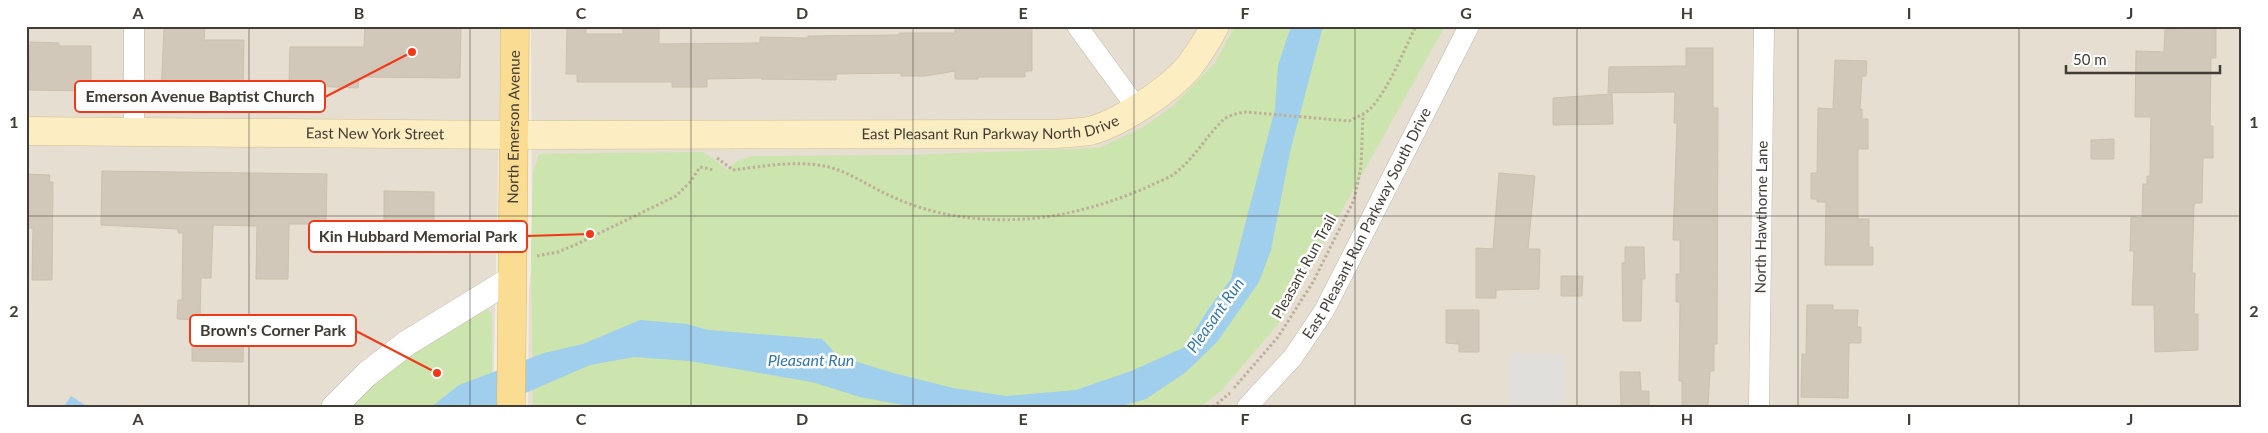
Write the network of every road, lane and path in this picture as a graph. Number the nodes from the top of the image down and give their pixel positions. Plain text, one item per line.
1 (134, 26) edge
2 (515, 26) edge
3 (1077, 26) edge
4 (1215, 26) edge
5 (1416, 26) edge
6 (1468, 26) edge
7 (1764, 26) edge
8 (1137, 108) junction
9 (1363, 115) junction
10 (26, 130) edge
11 (134, 131) junction
12 (724, 134) joint
13 (514, 135) junction
14 (714, 170) dead end
15 (733, 170) dead end
16 (532, 257) dead end
17 (513, 278) junction
18 (334, 407) edge
19 (511, 407) edge
20 (1213, 407) edge
21 (1247, 407) edge
22 (1759, 407) edge

1 - 11 street
2 - 13 main road, North Emerson Avenue
3 - 8 street
4 - 8 main road, East Pleasant Run Parkway North Drive
5 - 9 path
6 - 21 street, East Pleasant Run Parkway South Drive
7 - 22 street, North Hawthorne Lane
8 - 12 main road, East Pleasant Run Parkway North Drive
9 - 15 path
9 - 20 path, Pleasant Run Trail
10 - 11 main road, East New York Street
11 - 13 main road, East New York Street
12 - 13 main road, East New York Street
13 - 17 main road, North Emerson Avenue
14 - 16 path
17 - 18 street
17 - 19 main road, North Emerson Avenue

